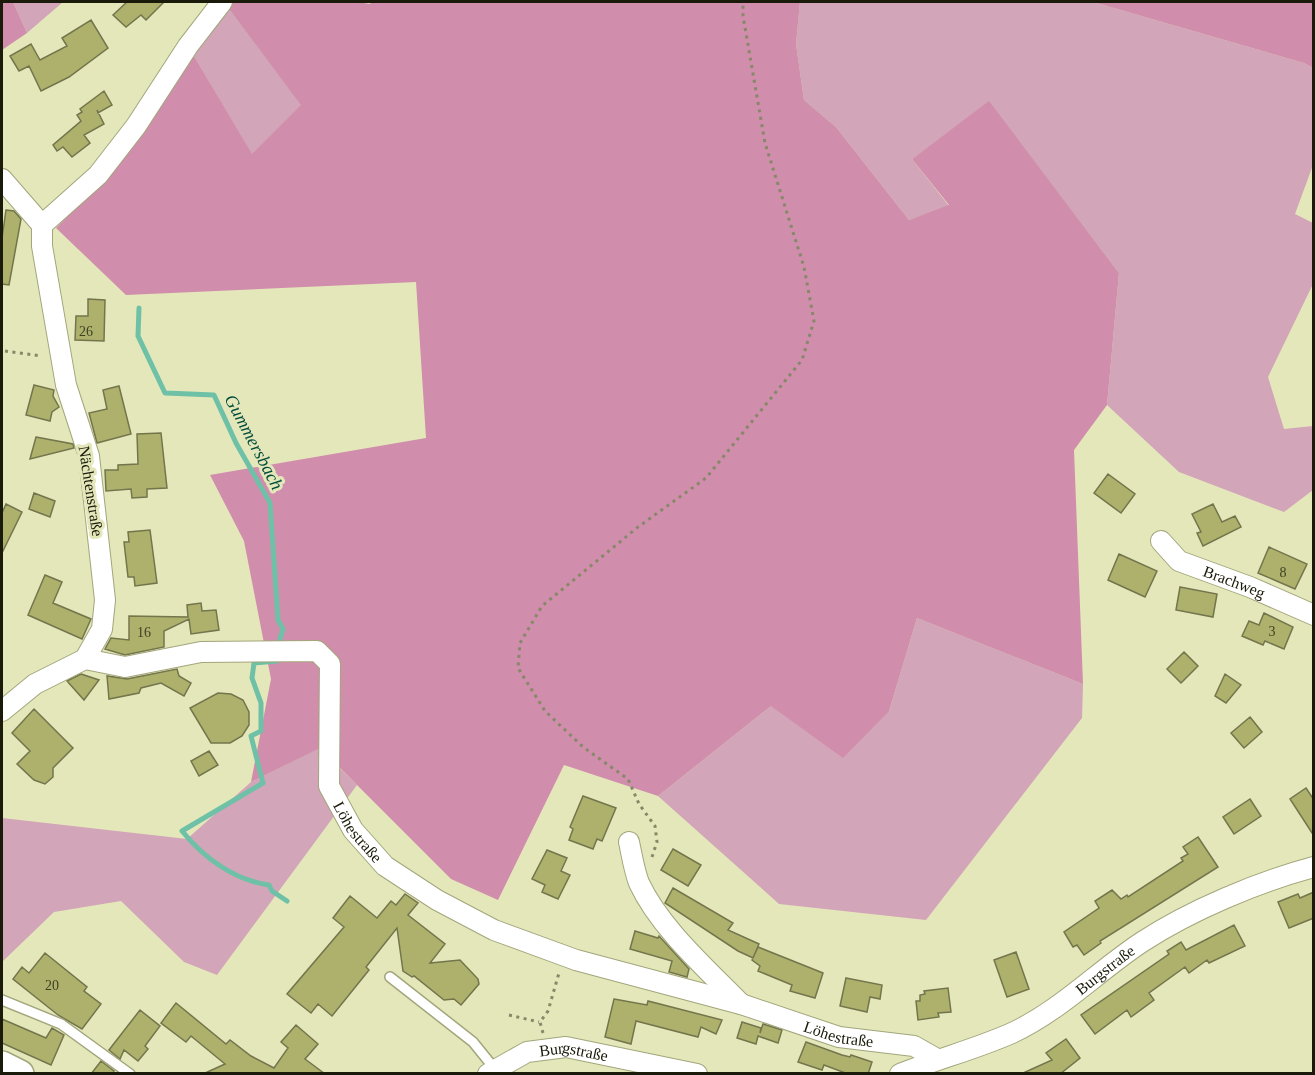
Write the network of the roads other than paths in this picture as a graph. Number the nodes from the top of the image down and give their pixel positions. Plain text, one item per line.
1 (222, 2) edge
2 (2, 179) edge
3 (42, 225) junction
4 (1161, 541) dead end
5 (1314, 615) edge
6 (85, 659) junction
7 (2, 711) edge
8 (629, 842) dead end
9 (1314, 867) edge
10 (390, 977) dead end
11 (2, 1000) edge
12 (741, 1004) junction
13 (937, 1059) junction
14 (2, 1065) edge
15 (491, 1071) edge
16 (20, 1074) edge
17 (130, 1074) edge
18 (697, 1074) edge
19 (900, 1074) edge

1 - 3 street
2 - 3 street
3 - 6 street, Nächtenstraße
4 - 5 street, Brachweg
6 - 7 street
6 - 12 street, Löhestraße
8 - 12 street, Löhestraße
9 - 13 street, Burgstraße
10 - 15 lane
11 - 17 lane
12 - 13 street, Löhestraße
13 - 19 street, Burgstraße
14 - 16 street
15 - 18 street, Burgstraße

